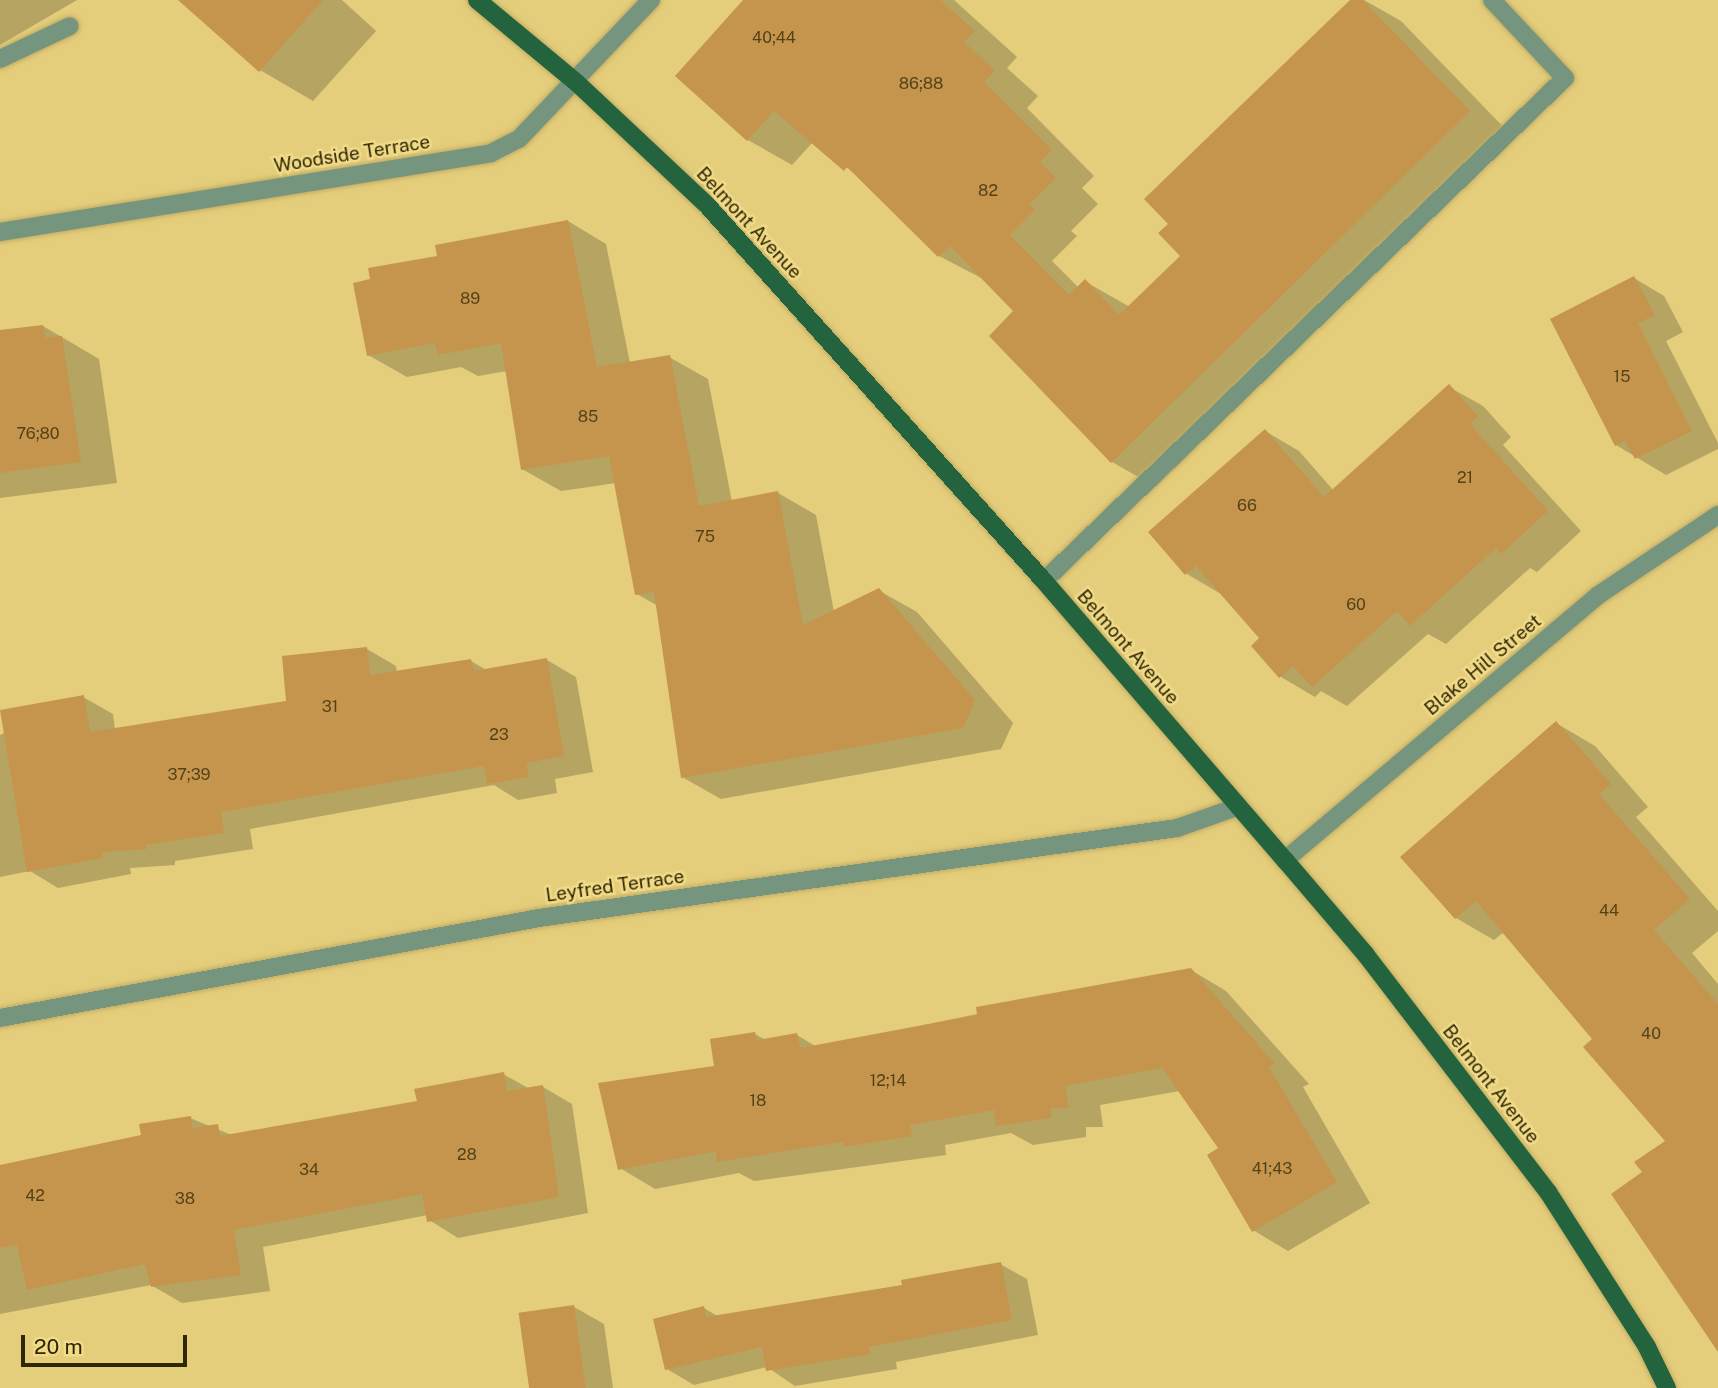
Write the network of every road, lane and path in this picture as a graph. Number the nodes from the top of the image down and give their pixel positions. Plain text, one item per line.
1 (477, 0) edge
2 (651, 0) edge
3 (1492, 0) edge
4 (70, 26) dead end
5 (0, 60) edge
6 (577, 83) junction
7 (0, 232) edge
8 (1718, 515) edge
9 (1044, 581) junction
10 (1237, 807) junction
11 (1285, 860) junction
12 (0, 1018) edge
13 (1667, 1388) edge

1 - 6 main road, Belmont Avenue
2 - 6 street, Woodside Terrace
3 - 9 street
4 - 5 street
6 - 7 street, Woodside Terrace
6 - 9 main road, Belmont Avenue
8 - 11 street, Blake Hill Street
9 - 10 main road, Belmont Avenue
10 - 11 main road, Belmont Avenue
10 - 12 street, Leyfred Terrace
11 - 13 main road, Belmont Avenue

